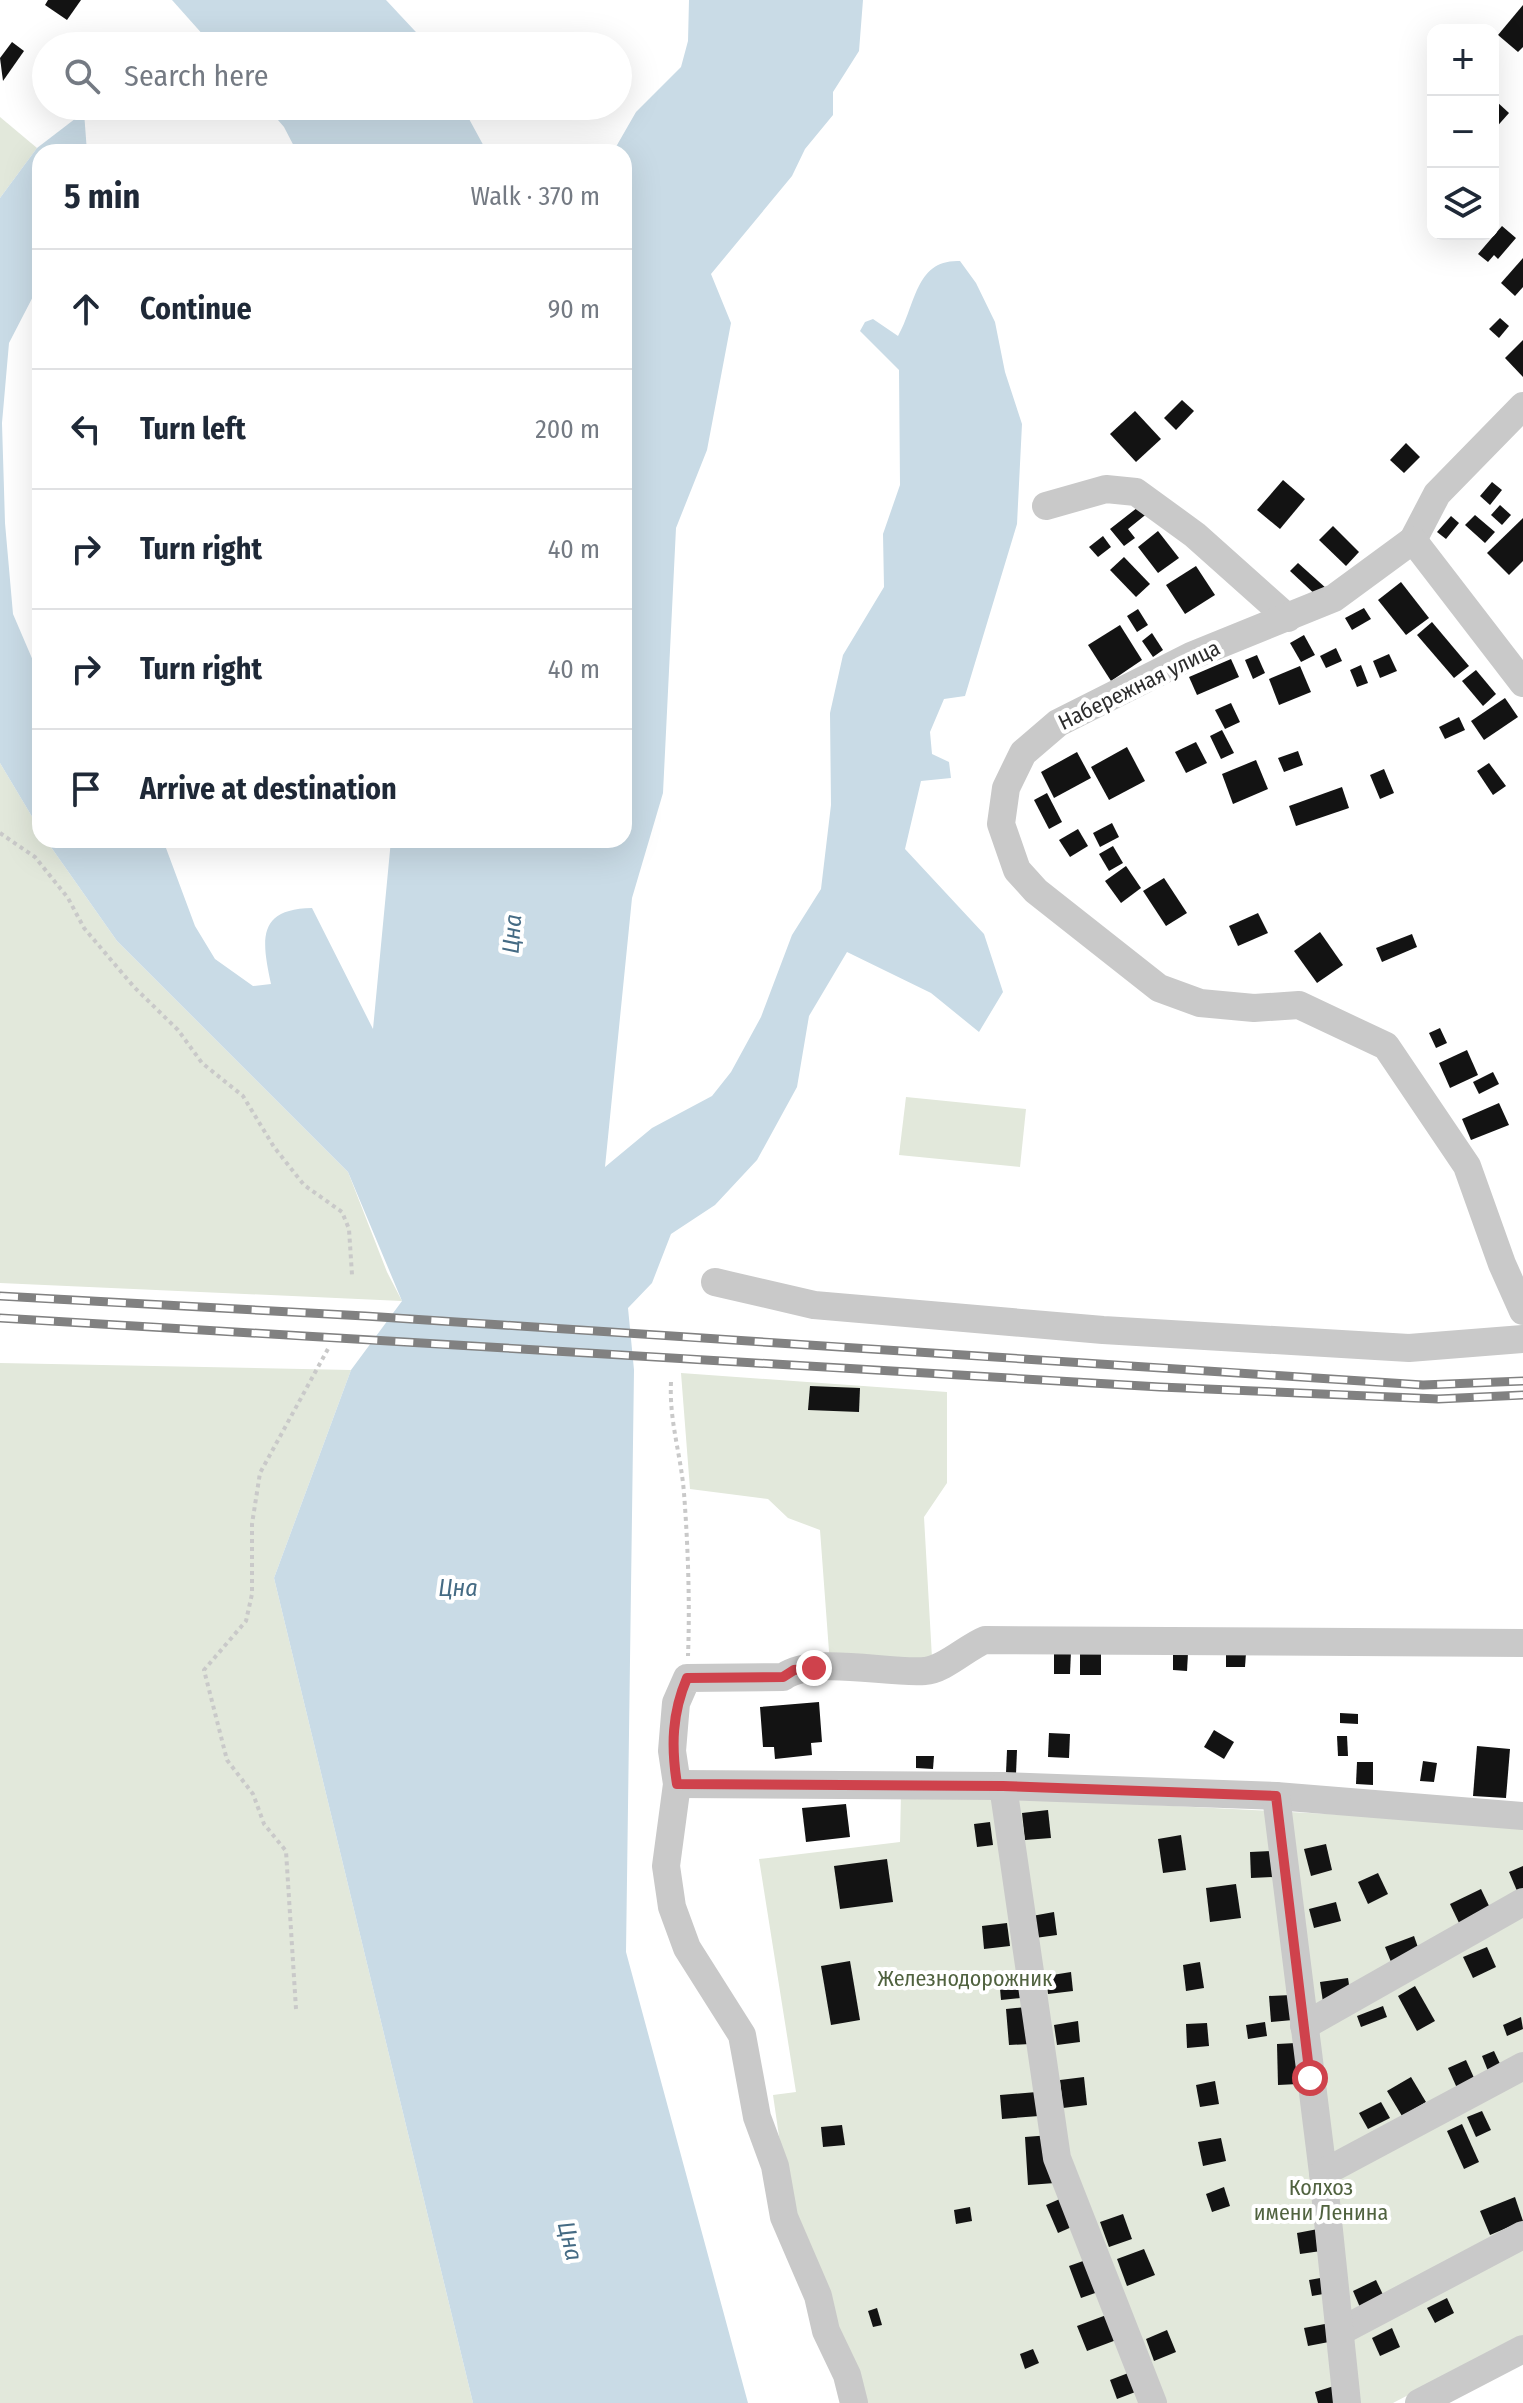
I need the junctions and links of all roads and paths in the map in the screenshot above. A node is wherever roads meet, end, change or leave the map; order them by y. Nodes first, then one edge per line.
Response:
1 (1523, 406) edge
2 (1046, 506) dead end
3 (1413, 540) junction
4 (1288, 618) junction
5 (1523, 683) edge
6 (0, 833) edge
7 (352, 1275) dead end
8 (715, 1282) dead end
9 (1523, 1311) edge
10 (1523, 1339) edge
11 (329, 1347) dead end
12 (671, 1382) dead end
13 (1523, 1643) edge
14 (687, 1678) junction
15 (677, 1784) junction
16 (1003, 1786) junction
17 (1276, 1796) junction
18 (1523, 1816) edge
19 (1523, 1902) edge
20 (296, 2009) dead end
21 (1304, 2026) junction
22 (1523, 2066) edge
23 (1323, 2173) junction
24 (1523, 2235) edge
25 (1341, 2331) junction
26 (1523, 2349) edge
27 (854, 2403) edge
28 (1153, 2403) edge
29 (1347, 2403) edge
30 (1419, 2403) edge

1 - 3 street
2 - 4 street
3 - 4 street, Набережная улица
3 - 5 street
4 - 9 street, Набережная улица
6 - 7 path
8 - 10 street
11 - 20 path
12 - 14 path
13 - 14 street
14 - 15 street
15 - 16 street
15 - 27 street
16 - 17 street
16 - 28 street
17 - 18 street
17 - 21 street
19 - 21 street
21 - 23 street
22 - 23 street
23 - 25 street
24 - 25 street
25 - 29 street
26 - 30 street

